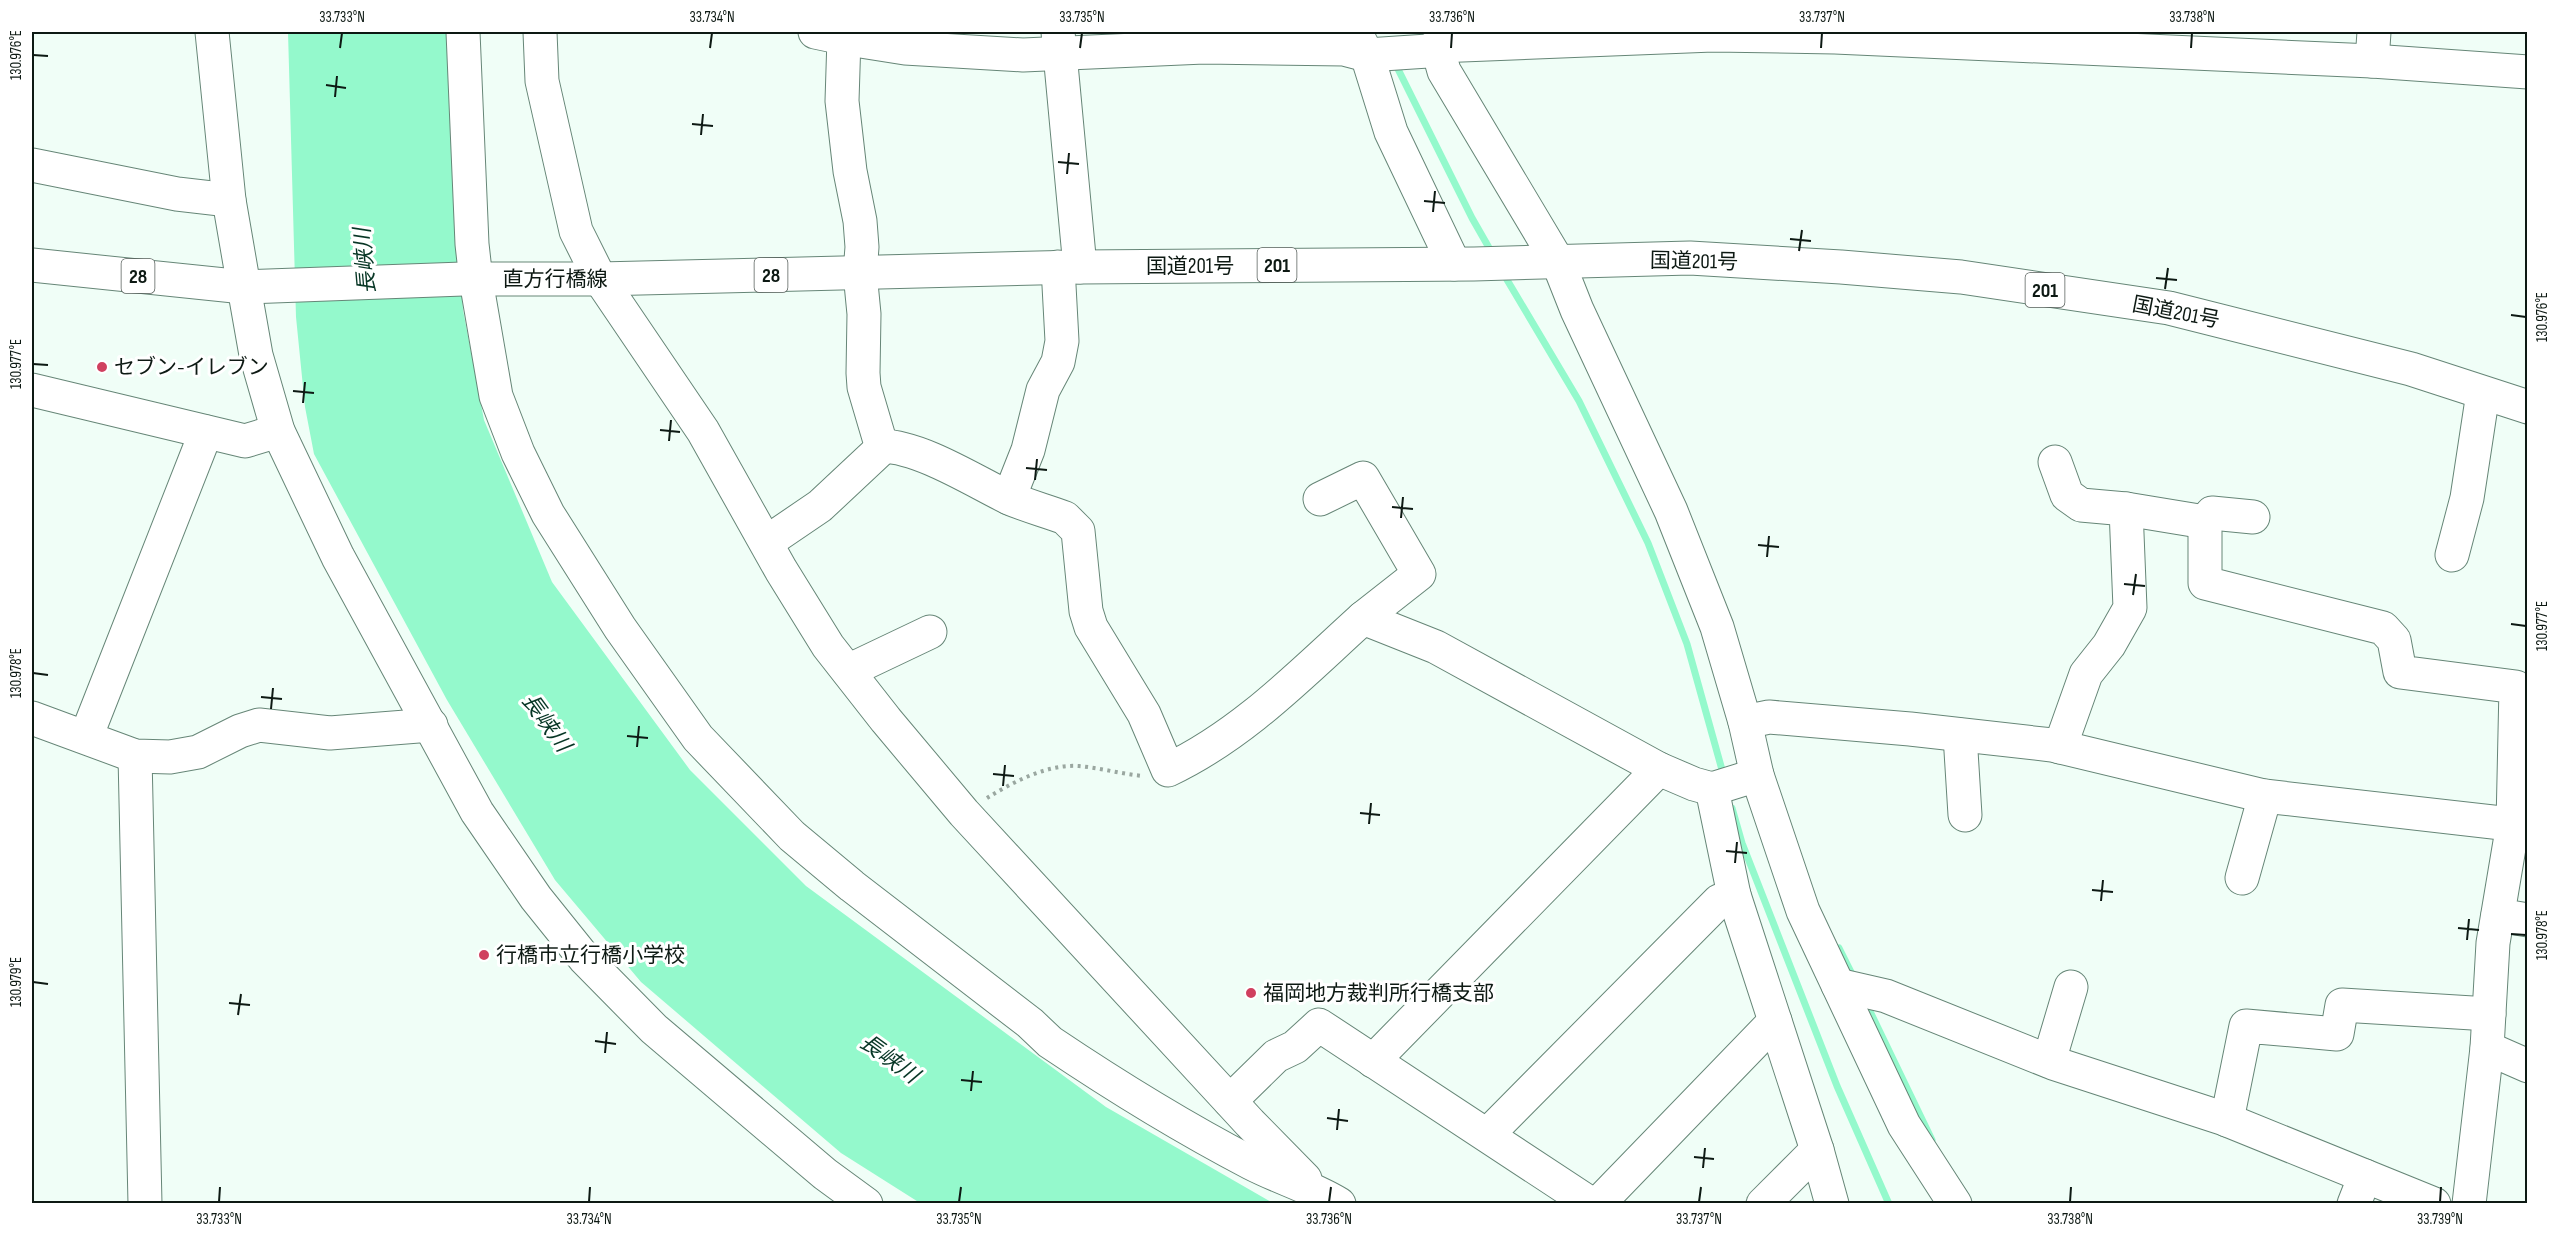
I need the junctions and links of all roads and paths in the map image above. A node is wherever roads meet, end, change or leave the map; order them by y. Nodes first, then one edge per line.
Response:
1 (212, 32) edge
2 (463, 32) edge
3 (540, 32) edge
4 (1713, 33) edge
5 (1835, 34) edge
6 (829, 35) edge
7 (1059, 42) edge
8 (2249, 43) edge
9 (2373, 46) edge
10 (1367, 47) edge
11 (1432, 49) junction
12 (2528, 72) edge
13 (32, 165) edge
14 (229, 200) junction
15 (1553, 262) junction
16 (1464, 264) junction
17 (32, 265) edge
18 (1069, 267) junction
19 (860, 273) junction
20 (600, 279) junction
21 (469, 280) junction
22 (257, 286) junction
23 (32, 390) edge
24 (2483, 393) junction
25 (2528, 407) edge
26 (278, 431) junction
27 (206, 432) junction
28 (882, 446) junction
29 (2055, 462) dead end
30 (1009, 498) junction
31 (1320, 500) dead end
32 (2126, 509) junction
33 (2253, 518) dead end
34 (2205, 522) junction
35 (767, 542) junction
36 (2452, 555) dead end
37 (1363, 618) junction
38 (930, 632) dead end
39 (848, 671) junction
40 (32, 718) edge
41 (1745, 722) junction
42 (431, 725) junction
43 (1960, 735) junction
44 (86, 737) junction
45 (2060, 747) junction
46 (135, 756) junction
47 (1659, 769) junction
48 (1168, 770) junction
49 (1751, 776) junction
50 (1712, 789) junction
51 (2265, 796) junction
52 (964, 813) junction
53 (1965, 815) dead end
54 (2520, 825) edge
55 (2242, 878) dead end
56 (1734, 896) junction
57 (2513, 918) edge
58 (1838, 985) junction
59 (2071, 987) dead end
60 (2489, 1014) junction
61 (1775, 1021) junction
62 (2487, 1048) junction
63 (1373, 1061) junction
64 (2049, 1061) junction
65 (2528, 1066) edge
66 (1240, 1112) junction
67 (2227, 1120) junction
68 (1488, 1134) junction
69 (1217, 1145) junction
70 (1817, 1150) junction
71 (2360, 1190) edge
72 (1327, 1196) edge
73 (145, 1203) edge
74 (866, 1203) edge
75 (1591, 1203) edge
76 (1598, 1203) edge
77 (1763, 1203) edge
78 (1832, 1203) edge
79 (1955, 1203) edge
80 (2434, 1203) edge
81 (2469, 1203) edge

1 - 14 main road
2 - 21 main road
3 - 20 main road
4 - 5 main road
4 - 11 main road
5 - 8 main road
6 - 7 main road
6 - 19 main road
7 - 10 main road
7 - 18 main road
8 - 9 main road
9 - 12 main road
10 - 11 main road
10 - 16 main road
11 - 15 main road
13 - 14 main road
14 - 22 main road
15 - 16 main road, 国道201号 / 201
15 - 24 main road, 国道201号 / 201
15 - 41 main road
16 - 18 main road, 国道201号 / 201
17 - 22 main road, 直方行橋線 / 28
18 - 19 main road, 直方行橋線 / 28
18 - 30 main road
19 - 20 main road, 直方行橋線 / 28
19 - 28 main road
20 - 21 main road, 直方行橋線 / 28
20 - 35 main road
21 - 22 main road, 直方行橋線 / 28
21 - 69 main road
22 - 26 main road
23 - 27 main road
24 - 25 main road, 国道201号 / 201
24 - 36 main road
26 - 27 main road
26 - 42 main road
27 - 44 main road
28 - 30 main road
28 - 35 main road
29 - 32 main road
30 - 48 main road
31 - 37 main road
32 - 34 main road
32 - 45 main road
33 - 34 main road
34 - 54 main road
35 - 39 main road
37 - 47 main road
37 - 48 main road
38 - 39 main road
39 - 52 main road
40 - 44 main road
41 - 43 main road
41 - 49 main road
42 - 46 main road
42 - 74 main road
43 - 45 main road
43 - 53 main road
44 - 46 main road
45 - 51 main road
46 - 73 main road
47 - 50 main road
47 - 63 main road
48 - 52 path
49 - 50 main road
49 - 58 main road
50 - 56 main road
51 - 54 main road
51 - 55 main road
52 - 66 main road
54 - 57 main road
56 - 61 main road
56 - 68 main road
57 - 60 main road
58 - 64 main road
58 - 79 main road
59 - 64 main road
60 - 62 main road
60 - 67 main road
61 - 70 main road
61 - 76 main road
62 - 65 main road
62 - 81 main road
63 - 66 main road
63 - 68 main road
64 - 67 main road
66 - 69 main road
66 - 72 main road
67 - 71 main road
68 - 75 main road
69 - 72 main road
70 - 77 main road
70 - 78 main road
71 - 80 main road

